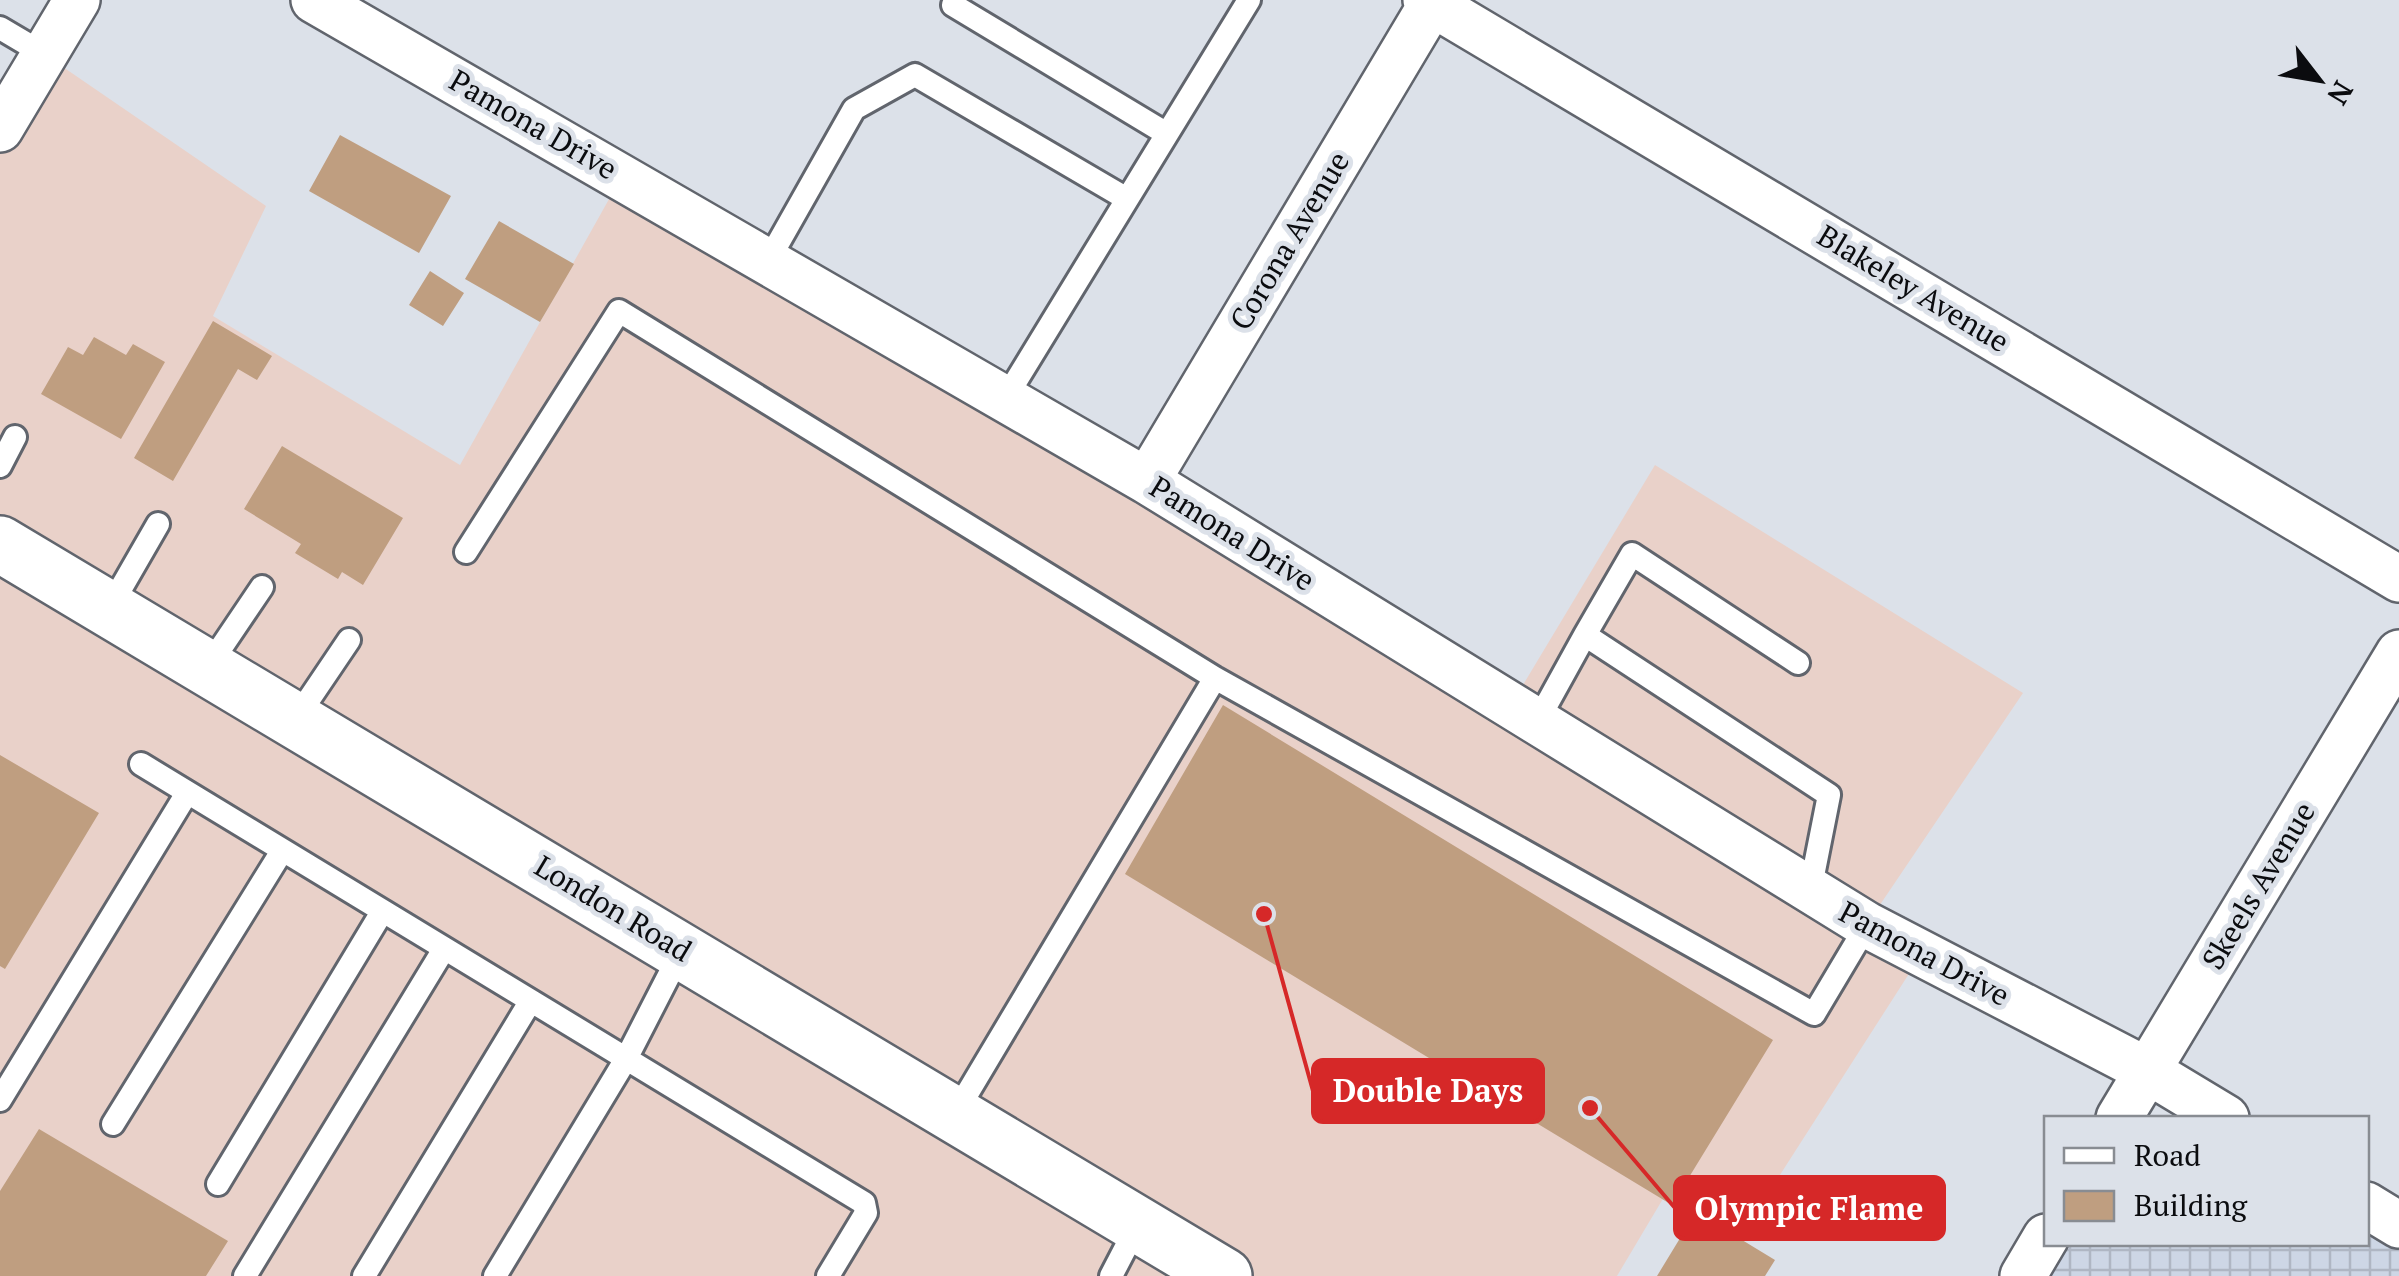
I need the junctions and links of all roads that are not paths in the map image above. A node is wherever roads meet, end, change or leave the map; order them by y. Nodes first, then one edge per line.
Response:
1 (76, 0) edge
2 (314, 0) edge
3 (1249, 0) edge
4 (1430, 1) edge
5 (954, 5) dead end
6 (0, 28) edge
7 (44, 54) junction
8 (0, 129) edge
9 (1167, 134) junction
10 (1127, 199) junction
11 (768, 260) junction
12 (1005, 399) junction
13 (16, 438) dead end
14 (0, 466) edge
15 (1147, 481) junction
16 (158, 524) dead end
17 (0, 544) edge
18 (466, 552) dead end
19 (2399, 579) edge
20 (262, 587) dead end
21 (110, 609) junction
22 (1585, 635) junction
23 (349, 640) dead end
24 (2399, 652) edge
25 (1798, 663) dead end
26 (208, 668) junction
27 (1215, 678) junction
28 (296, 720) junction
29 (1537, 722) junction
30 (141, 764) dead end
31 (187, 793) junction
32 (282, 850) junction
33 (1810, 891) junction
34 (382, 912) junction
35 (1866, 925) junction
36 (444, 949) junction
37 (682, 950) junction
38 (530, 1002) junction
39 (626, 1060) junction
40 (2148, 1071) junction
41 (0, 1100) edge
42 (955, 1114) junction
43 (2120, 1116) edge
44 (2223, 1116) edge
45 (113, 1124) dead end
46 (218, 1184) dead end
47 (2369, 1207) edge
48 (1138, 1224) junction
49 (2399, 1225) edge
50 (2044, 1240) edge
51 (246, 1276) edge
52 (364, 1276) edge
53 (494, 1276) edge
54 (828, 1276) edge
55 (1111, 1276) edge
56 (1224, 1276) edge
57 (2023, 1276) edge

1 - 7 street
2 - 11 street, Pamona Drive
3 - 9 lane
4 - 15 street, Corona Avenue
4 - 19 street, Blakeley Avenue
5 - 9 lane
6 - 7 lane
7 - 8 street
9 - 10 lane
10 - 11 lane
10 - 12 lane
11 - 12 street, Pamona Drive
12 - 15 street, Pamona Drive
13 - 14 lane
15 - 29 street, Pamona Drive
16 - 21 lane
17 - 21 street, London Road
18 - 27 lane
20 - 26 lane
21 - 26 street, London Road
22 - 25 lane
22 - 29 lane
22 - 33 lane
23 - 28 lane
24 - 40 street, Skeels Avenue
26 - 28 street, London Road
27 - 35 lane
27 - 42 lane
28 - 37 street, London Road
29 - 33 street, Pamona Drive
30 - 31 lane
31 - 32 lane
31 - 41 lane
32 - 34 lane
32 - 45 lane
33 - 35 street, Pamona Drive
34 - 36 lane
34 - 46 lane
35 - 40 street, Pamona Drive
36 - 38 lane
36 - 51 lane
37 - 39 lane
37 - 42 street, London Road
38 - 39 lane
38 - 52 lane
39 - 53 lane
39 - 54 lane
40 - 43 street, Skeels Avenue
40 - 44 street, Pamona Drive
42 - 48 street, London Road
47 - 49 street
48 - 55 lane
48 - 56 street, London Road
50 - 57 street

